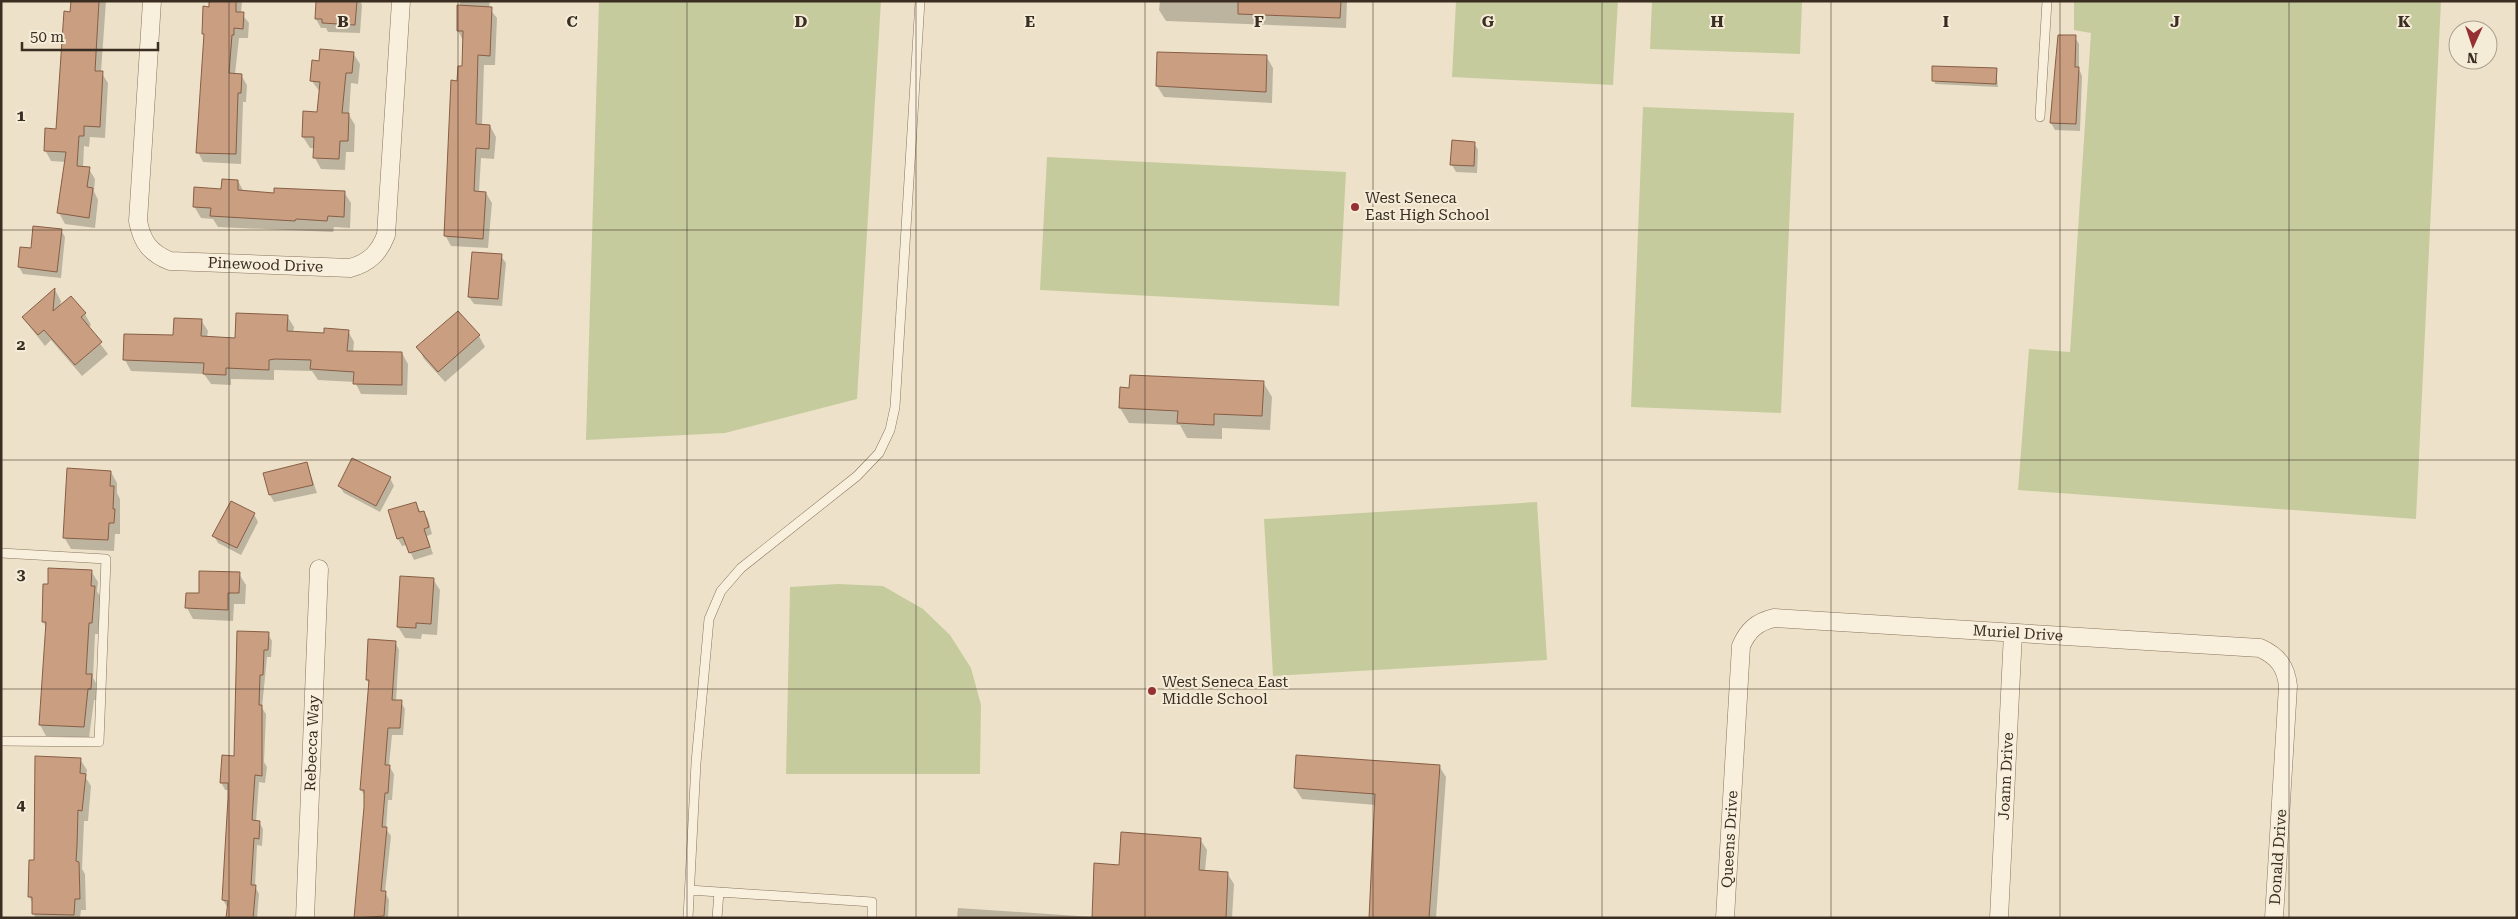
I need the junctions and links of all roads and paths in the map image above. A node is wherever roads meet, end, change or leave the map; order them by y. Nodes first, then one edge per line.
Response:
1 (152, 1) edge
2 (401, 1) edge
3 (920, 1) edge
4 (2047, 1) edge
5 (2040, 117) dead end
6 (1, 553) edge
7 (319, 569) dead end
8 (2013, 633) junction
9 (1, 741) edge
10 (1734, 761) joint
11 (2281, 797) joint
12 (689, 890) junction
13 (719, 892) junction
14 (305, 918) edge
15 (688, 918) edge
16 (717, 918) edge
17 (872, 918) edge
18 (1725, 918) edge
19 (1999, 918) edge
20 (2274, 918) edge

1 - 2 street, Pinewood Drive
3 - 12 lane
4 - 5 lane
6 - 9 lane
7 - 14 street, Rebecca Way
8 - 10 street, Muriel Drive
8 - 11 street, Muriel Drive
8 - 19 street, Joann Drive
10 - 18 street, Queens Drive
11 - 20 street, Donald Drive
12 - 13 lane
12 - 15 lane
13 - 16 lane
13 - 17 lane

